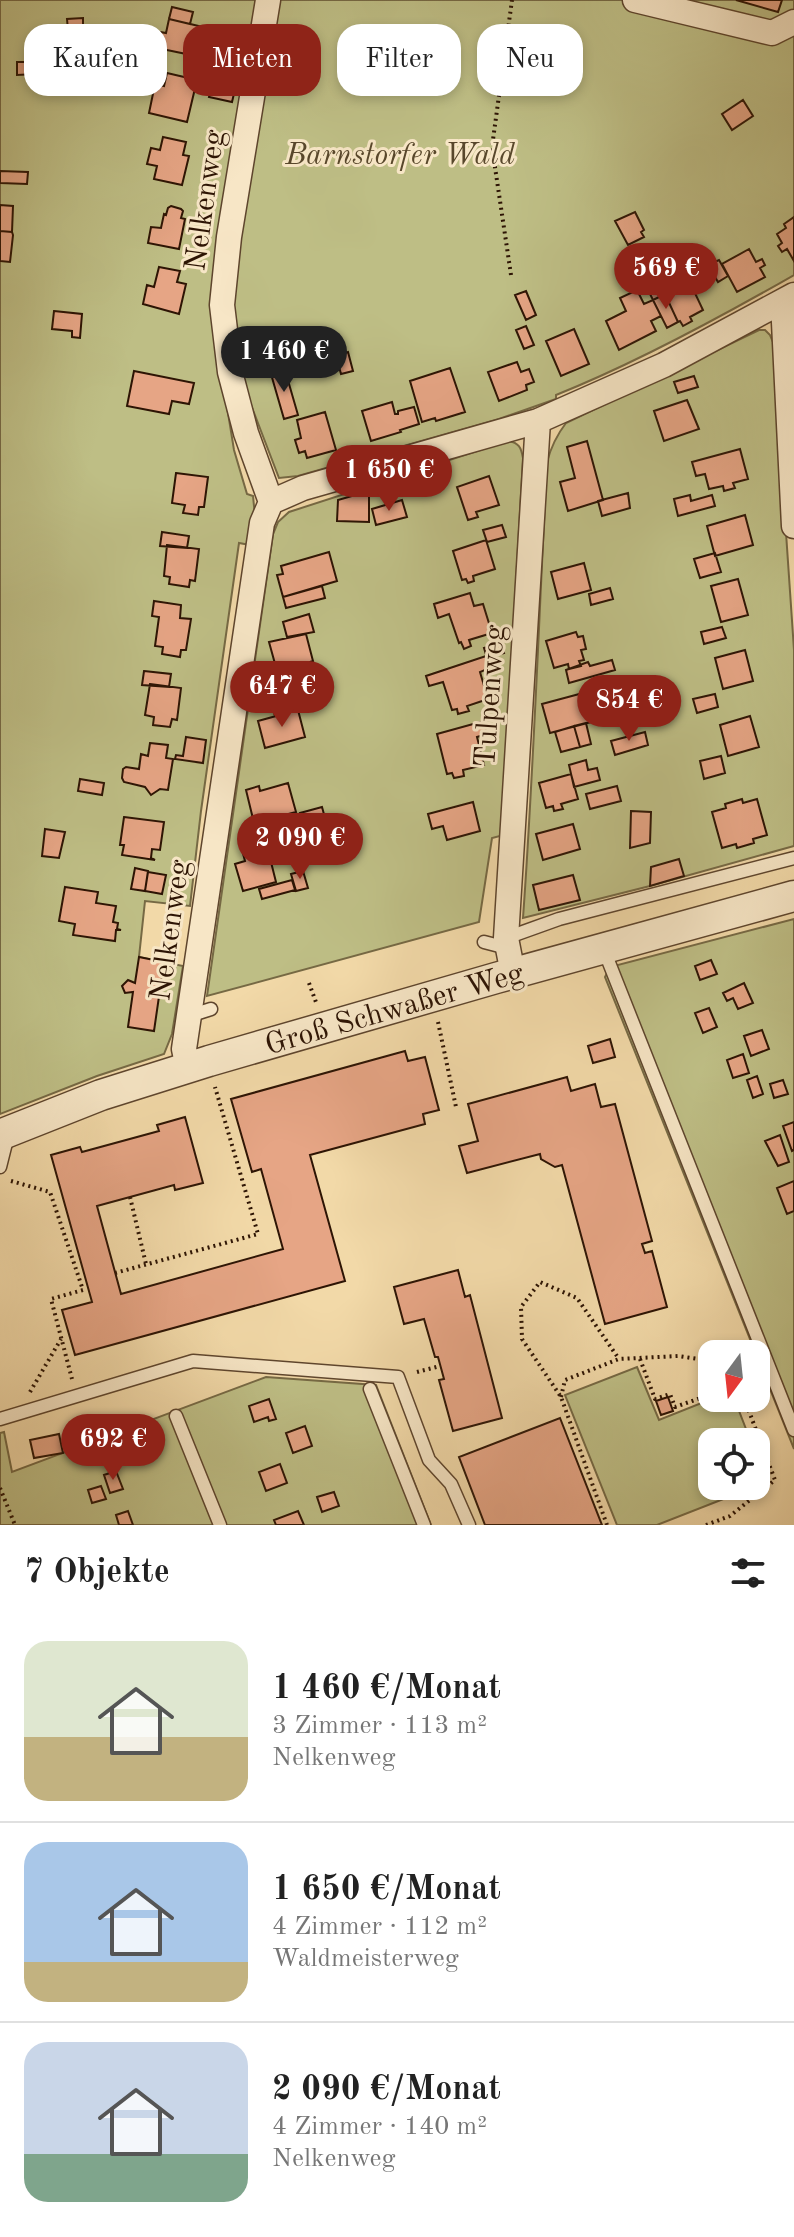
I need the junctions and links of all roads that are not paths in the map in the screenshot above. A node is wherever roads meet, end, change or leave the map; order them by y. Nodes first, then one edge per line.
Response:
1 (268, 0) edge
2 (635, 0) edge
3 (794, 22) edge
4 (789, 299) edge
5 (538, 421) junction
6 (271, 502) junction
7 (794, 526) edge
8 (794, 858) edge
9 (791, 902) edge
10 (603, 948) junction
11 (503, 950) junction
12 (188, 1068) junction
13 (4, 1133) edge
14 (0, 1167) edge
15 (370, 1389) dead end
16 (176, 1416) dead end
17 (0, 1419) edge
18 (794, 1430) edge
19 (220, 1525) edge
20 (424, 1525) edge
21 (469, 1525) edge

1 - 6 street, Nelkenweg
2 - 3 street
4 - 5 street
4 - 7 street
5 - 6 street
5 - 11 street, Tulpenweg
6 - 12 street, Nelkenweg
8 - 11 lane
9 - 10 street, Groß Schwaßer Weg
10 - 11 street, Groß Schwaßer Weg
10 - 18 lane
11 - 12 street, Groß Schwaßer Weg
12 - 13 street, Groß Schwaßer Weg
13 - 14 lane
15 - 20 lane
16 - 19 lane
17 - 21 lane

